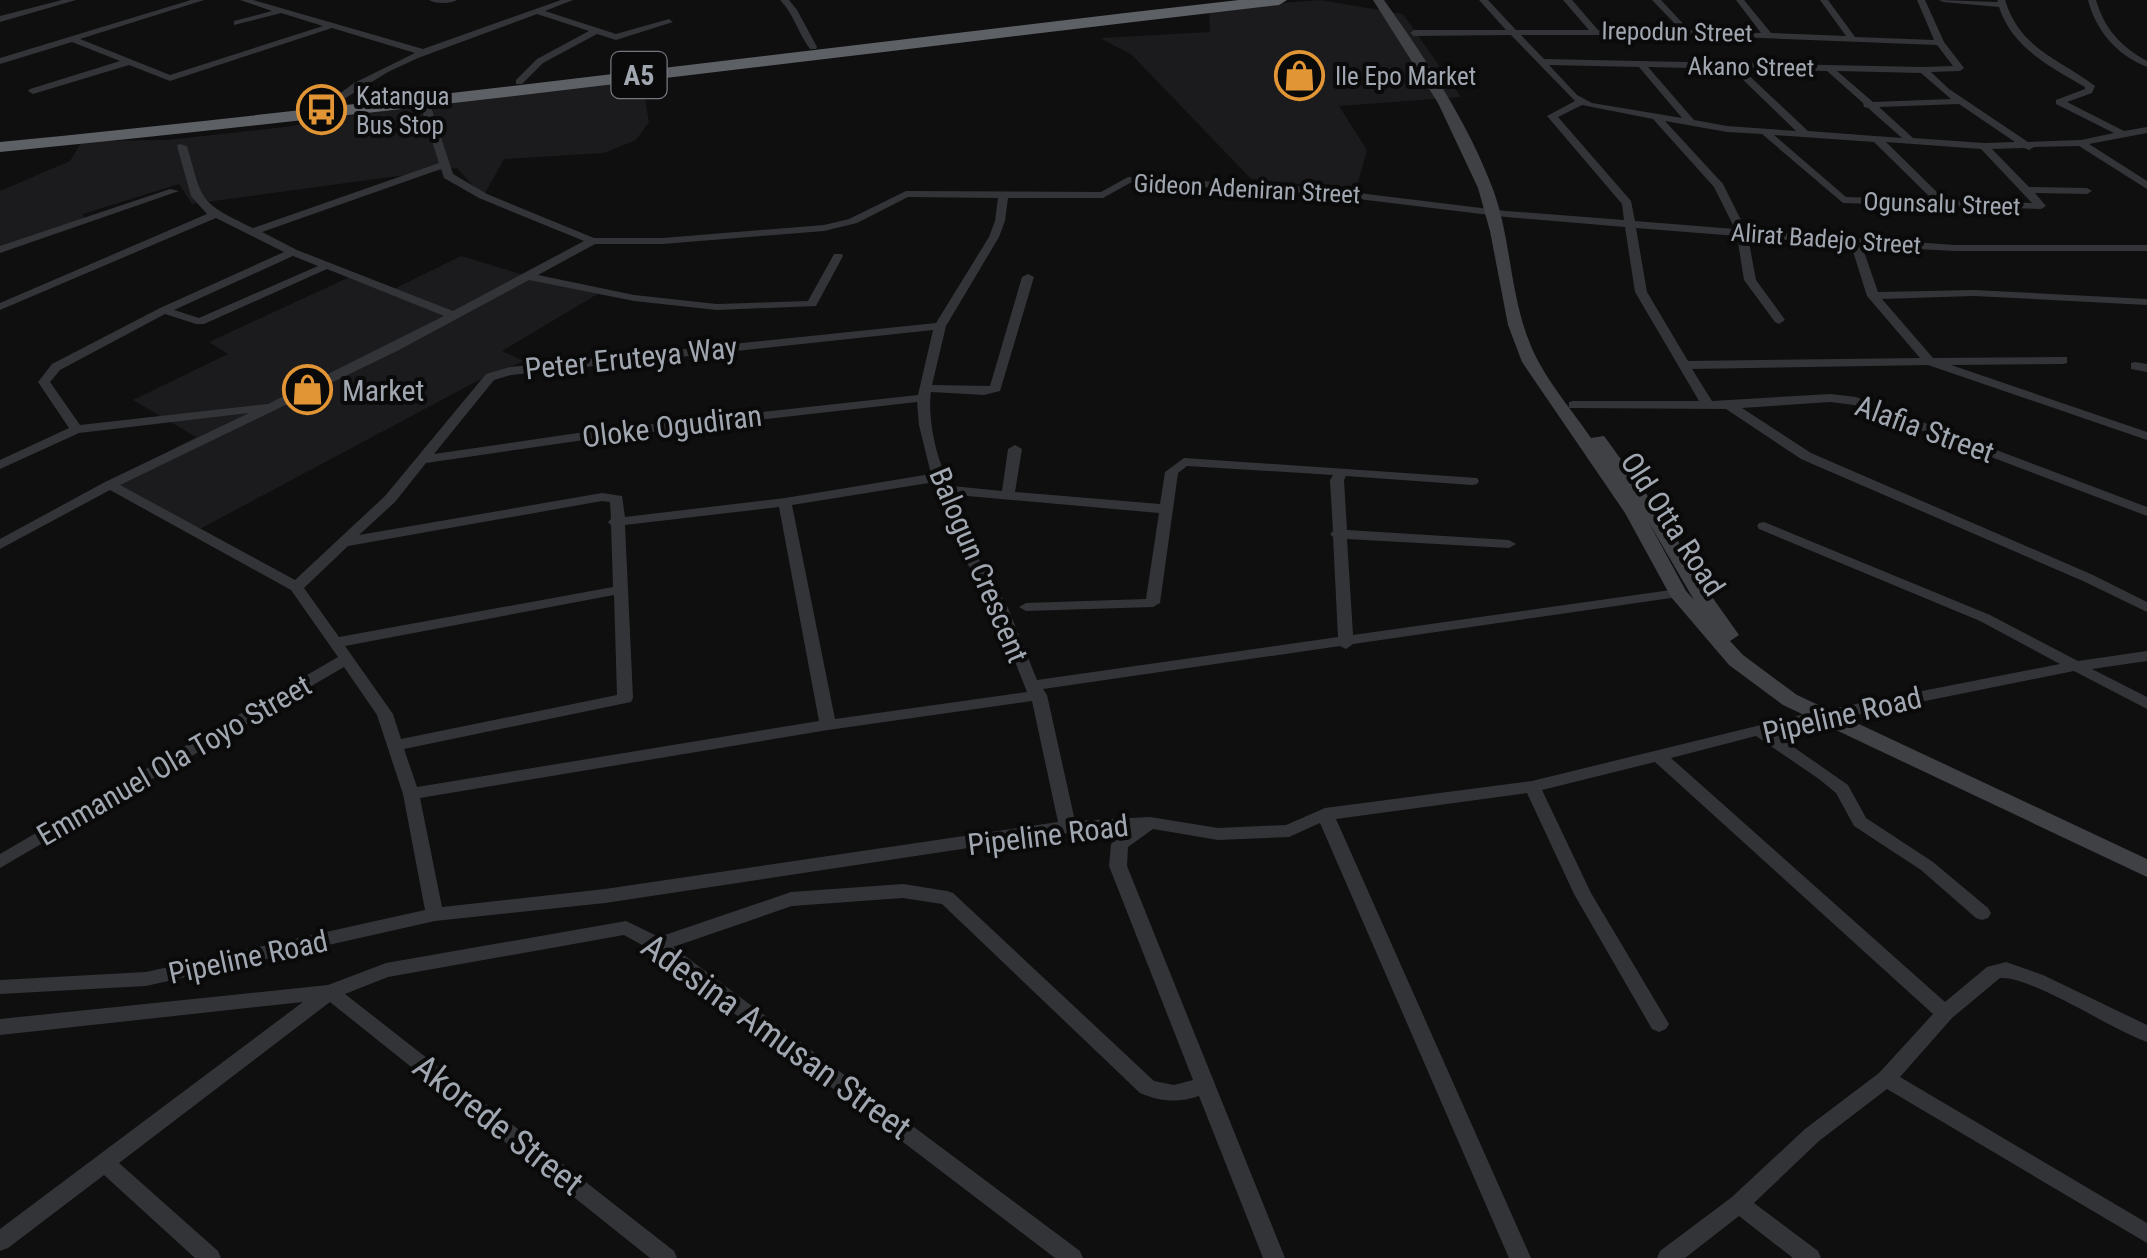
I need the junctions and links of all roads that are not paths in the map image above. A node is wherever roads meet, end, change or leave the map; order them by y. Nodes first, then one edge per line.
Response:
1 (72, 0) edge
2 (200, 0) edge
3 (244, 0) edge
4 (434, 0) edge
5 (569, 0) edge
6 (784, 0) edge
7 (1220, 0) edge
8 (1279, 0) edge
9 (1378, 0) edge
10 (1390, 0) edge
11 (1483, 0) edge
12 (1566, 0) edge
13 (1656, 0) edge
14 (1740, 0) edge
15 (1824, 0) edge
16 (1922, 0) edge
17 (1942, 0) edge
18 (2092, 0) edge
19 (450, 1) edge
20 (2002, 2) edge
21 (280, 11) junction
22 (538, 12) junction
23 (0, 19) edge
24 (670, 22) dead end
25 (236, 24) dead end
26 (334, 25) junction
27 (596, 31) junction
28 (1512, 31) junction
29 (1595, 31) junction
30 (1687, 32) junction
31 (1414, 33) junction
32 (1767, 34) junction
33 (1851, 36) junction
34 (72, 39) junction
35 (1940, 43) junction
36 (813, 47) junction
37 (426, 53) junction
38 (0, 61) edge
39 (128, 62) junction
40 (1542, 62) junction
41 (2147, 64) edge
42 (1642, 65) junction
43 (1733, 65) junction
44 (1830, 68) junction
45 (1923, 70) junction
46 (518, 82) junction
47 (33, 92) dead end
48 (424, 101) junction
49 (1960, 101) junction
50 (334, 102) junction
51 (1581, 102) junction
52 (1867, 104) junction
53 (1657, 118) junction
54 (1692, 124) junction
55 (2147, 130) edge
56 (1766, 132) junction
57 (2123, 134) junction
58 (1806, 135) junction
59 (1876, 138) junction
60 (1909, 140) junction
61 (2082, 143) junction
62 (182, 146) dead end
63 (1984, 146) junction
64 (2030, 147) junction
65 (2, 148) edge
66 (444, 164) junction
67 (2147, 186) edge
68 (2028, 190) junction
69 (174, 191) dead end
70 (2087, 191) dead end
71 (1002, 196) junction
72 (1942, 203) junction
73 (1499, 212) junction
74 (216, 214) junction
75 (1631, 223) junction
76 (252, 232) junction
77 (1742, 234) junction
78 (592, 241) junction
79 (1855, 242) junction
80 (2147, 248) edge
81 (0, 250) edge
82 (293, 252) junction
83 (838, 256) dead end
84 (326, 266) junction
85 (527, 276) junction
86 (1028, 276) dead end
87 (1873, 296) junction
88 (2147, 302) edge
89 (0, 307) edge
90 (164, 310) junction
91 (455, 316) junction
92 (1779, 320) dead end
93 (940, 326) junction
94 (2064, 360) dead end
95 (1930, 362) junction
96 (1684, 365) junction
97 (924, 393) junction
98 (1707, 404) junction
99 (1729, 405) junction
100 (276, 406) junction
101 (1573, 406) junction
102 (76, 429) junction
103 (2147, 436) edge
104 (1015, 449) dead end
105 (422, 460) junction
106 (0, 465) edge
107 (1341, 472) junction
108 (938, 477) junction
109 (1472, 481) dead end
110 (110, 484) junction
111 (948, 490) junction
112 (1008, 494) junction
113 (785, 502) junction
114 (1165, 509) junction
115 (2147, 512) edge
116 (616, 522) junction
117 (1764, 526) dead end
118 (1338, 534) junction
119 (346, 542) junction
120 (1509, 544) dead end
121 (0, 546) edge
122 (296, 588) junction
123 (618, 590) junction
124 (1678, 594) junction
125 (1026, 607) dead end
126 (2147, 608) edge
127 (334, 643) junction
128 (1346, 644) junction
129 (2147, 656) edge
130 (348, 658) junction
131 (2076, 666) junction
132 (1035, 691) junction
133 (2147, 704) edge
134 (1833, 715) junction
135 (828, 725) junction
136 (1762, 733) junction
137 (397, 745) junction
138 (1660, 758) junction
139 (1532, 787) junction
140 (411, 794) junction
141 (1326, 814) junction
142 (1150, 822) junction
143 (1068, 827) junction
144 (2147, 858) edge
145 (0, 862) edge
146 (2147, 869) edge
147 (1982, 913) dead end
148 (435, 914) junction
149 (658, 945) junction
150 (0, 987) edge
151 (330, 992) junction
152 (1945, 1013) junction
153 (1659, 1024) dead end
154 (0, 1027) edge
155 (2147, 1034) edge
156 (1204, 1079) junction
157 (1886, 1079) junction
158 (104, 1162) junction
159 (1739, 1204) junction
160 (2147, 1234) edge
161 (0, 1241) edge
162 (210, 1258) edge
163 (666, 1258) edge
164 (1072, 1258) edge
165 (1274, 1258) edge
166 (1520, 1258) edge
167 (1668, 1258) edge
168 (1810, 1258) edge

1 - 23 street
2 - 34 street
3 - 21 street
4 - 19 street
5 - 22 street
6 - 36 street
7 - 36 highway, A5
8 - 48 highway, A5
9 - 73 main road, Old Otta Road
10 - 31 main road
11 - 28 street
12 - 29 street
13 - 30 street
14 - 32 street
15 - 33 street
16 - 35 street
17 - 20 street
18 - 41 street
20 - 57 street
21 - 25 street
21 - 26 street
22 - 27 street
22 - 37 street
24 - 27 street
26 - 37 street
26 - 39 street
27 - 46 street
28 - 29 street, Irepodun Street
28 - 31 street, Irepodun Street
28 - 40 street
29 - 30 street, Irepodun Street
30 - 32 street, Irepodun Street
31 - 73 main road
32 - 33 street, Irepodun Street
33 - 35 street, Irepodun Street
34 - 38 street
34 - 39 street
35 - 45 street, Akano Street
36 - 46 highway, A5
37 - 50 street
39 - 47 street
40 - 42 street, Akano Street
40 - 51 street
42 - 43 street, Akano Street
42 - 54 street
43 - 44 street, Akano Street
43 - 58 street
44 - 45 street, Akano Street
44 - 52 street
45 - 49 street
46 - 50 highway, A5
48 - 65 highway, A5
48 - 66 street
49 - 52 street
49 - 64 street
50 - 65 highway, A5
51 - 53 street
51 - 75 street
52 - 60 street
53 - 54 street
53 - 77 street
54 - 56 street
55 - 57 street
56 - 58 street
56 - 72 street, Ogunsalu Street
57 - 61 street
58 - 59 street
59 - 60 street
59 - 72 street
60 - 63 street
61 - 64 street
61 - 67 street
62 - 74 street
63 - 64 street
63 - 68 street
66 - 76 street
66 - 78 street
68 - 70 street
68 - 72 street, Ogunsalu Street
69 - 81 street
71 - 73 street, Gideon Adeniran Street
71 - 78 street, Gideon Adeniran Street
71 - 93 street, Balogun Crescent
73 - 75 street, Alirat Badejo Street
73 - 101 main road, Old Otta Road
73 - 124 main road, Old Otta Road
74 - 76 street
74 - 89 street
75 - 77 street, Alirat Badejo Street
75 - 96 street
76 - 82 street
77 - 79 street, Alirat Badejo Street
77 - 92 street
78 - 85 street
79 - 80 street, Alirat Badejo Street
79 - 87 street
82 - 84 street
82 - 90 street
83 - 85 street
84 - 90 street
84 - 91 street
85 - 91 street
86 - 97 street, Oloke Ogudiran
87 - 88 street
87 - 95 street
90 - 102 street
91 - 100 street
93 - 97 street, Balogun Crescent
93 - 105 street, Peter Eruteya Way
94 - 95 street
95 - 96 street
95 - 103 street
96 - 98 street
97 - 105 street, Oloke Ogudiran
97 - 108 street, Balogun Crescent
98 - 99 street, Alafia Street
98 - 101 street, Alafia Street
99 - 115 street, Alafia Street
99 - 126 street
100 - 102 street
100 - 110 street
101 - 134 main road, Old Otta Road
102 - 106 street
104 - 112 street
105 - 119 street, Peter Eruteya Way
107 - 109 street
107 - 114 street
107 - 118 street
108 - 111 street, Balogun Crescent
108 - 113 street
110 - 121 street
110 - 122 street
111 - 112 street
111 - 132 street, Balogun Crescent
112 - 114 street
113 - 116 street
113 - 135 street
114 - 125 street
116 - 119 street
116 - 123 street
117 - 131 street
118 - 120 street
118 - 128 street
119 - 122 street, Peter Eruteya Way
122 - 127 street
123 - 127 street
123 - 137 street
124 - 128 street
124 - 134 main road, Old Otta Road
127 - 130 street
128 - 132 street
129 - 131 street, Pipeline Road
130 - 137 street
130 - 145 street, Emmanuel Ola Toyo Street
131 - 133 street
131 - 134 street, Pipeline Road
132 - 135 street
132 - 143 street, Balogun Crescent
134 - 136 street, Pipeline Road
134 - 144 main road, Old Otta Road
134 - 146 main road, Old Otta Road
135 - 140 street
136 - 138 street, Pipeline Road
136 - 147 street
137 - 140 street
138 - 139 street, Pipeline Road
138 - 152 street
139 - 141 street, Pipeline Road
139 - 153 street
140 - 148 street
141 - 142 street, Pipeline Road
141 - 166 street
142 - 143 street, Pipeline Road
142 - 156 street
143 - 148 street, Pipeline Road
148 - 150 street, Pipeline Road
149 - 151 street, Adesina Amusan Street
149 - 156 street
149 - 164 street, Adesina Amusan Street
151 - 154 street
151 - 158 street
151 - 163 street, Akorede Street
152 - 155 street
152 - 157 street
156 - 165 street
157 - 159 street
157 - 160 street
158 - 161 street
158 - 162 street
159 - 167 street
159 - 168 street

